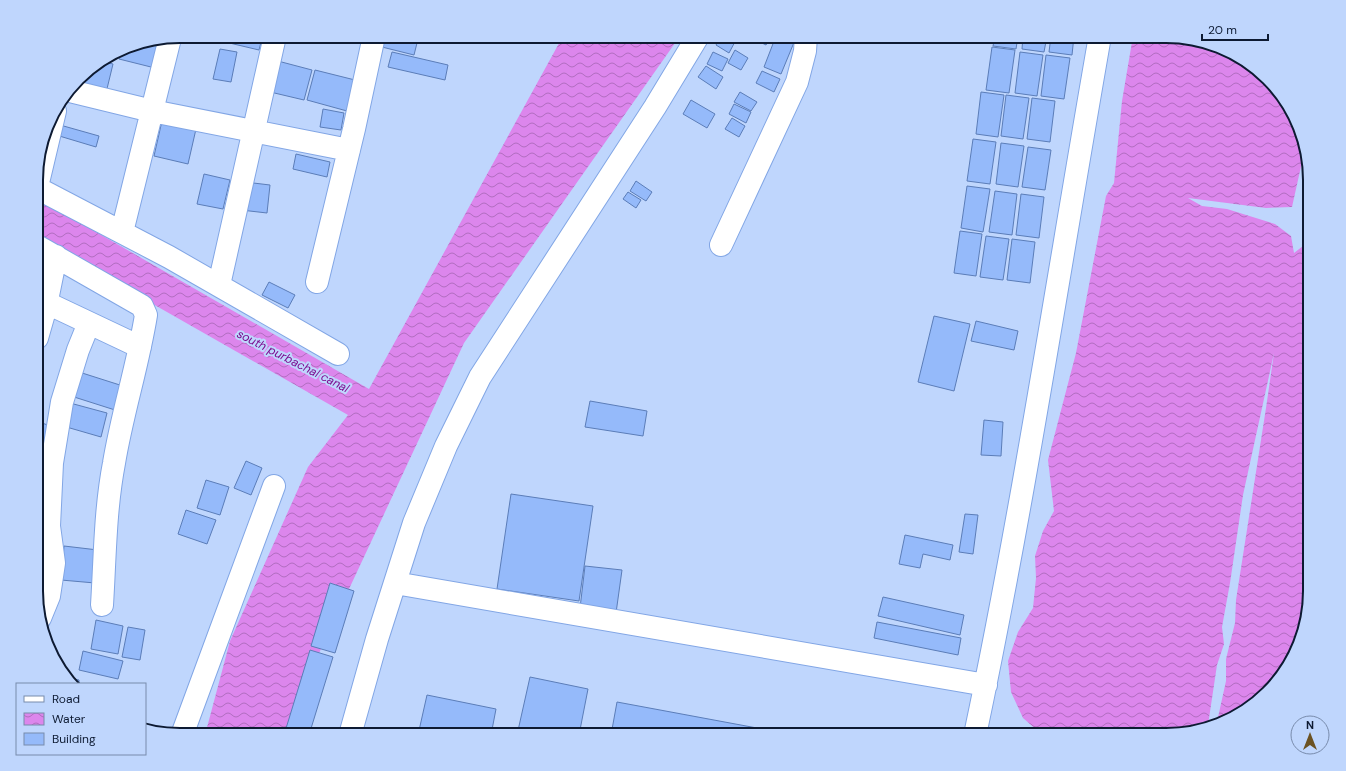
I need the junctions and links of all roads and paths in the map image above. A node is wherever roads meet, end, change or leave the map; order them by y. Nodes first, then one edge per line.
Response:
1 (272, 43) edge
2 (372, 43) edge
3 (694, 43) edge
4 (806, 43) edge
5 (1099, 43) edge
6 (169, 44) edge
7 (75, 92) edge
8 (152, 111) junction
9 (253, 130) junction
10 (349, 150) junction
11 (43, 191) edge
12 (122, 232) junction
13 (721, 245) dead end
14 (43, 249) edge
15 (56, 256) junction
16 (317, 282) dead end
17 (219, 285) junction
18 (47, 303) junction
19 (43, 317) edge
20 (90, 323) junction
21 (140, 347) junction
22 (338, 354) dead end
23 (274, 486) dead end
24 (44, 495) edge
25 (395, 583) junction
26 (102, 606) dead end
27 (44, 608) edge
28 (986, 685) junction
29 (185, 728) edge
30 (352, 728) edge
31 (977, 728) edge

1 - 9 street
2 - 10 street
3 - 25 street
4 - 13 street
5 - 28 street
6 - 8 street
7 - 8 street
8 - 9 street
8 - 12 street
9 - 10 street
9 - 17 street
10 - 16 street
11 - 12 street
12 - 17 street
14 - 15 street
15 - 18 street
15 - 21 street
17 - 22 street
18 - 19 street
18 - 20 street
20 - 21 street
20 - 24 street
21 - 26 street
23 - 29 street
24 - 27 street
25 - 28 street
25 - 30 street
28 - 31 street

